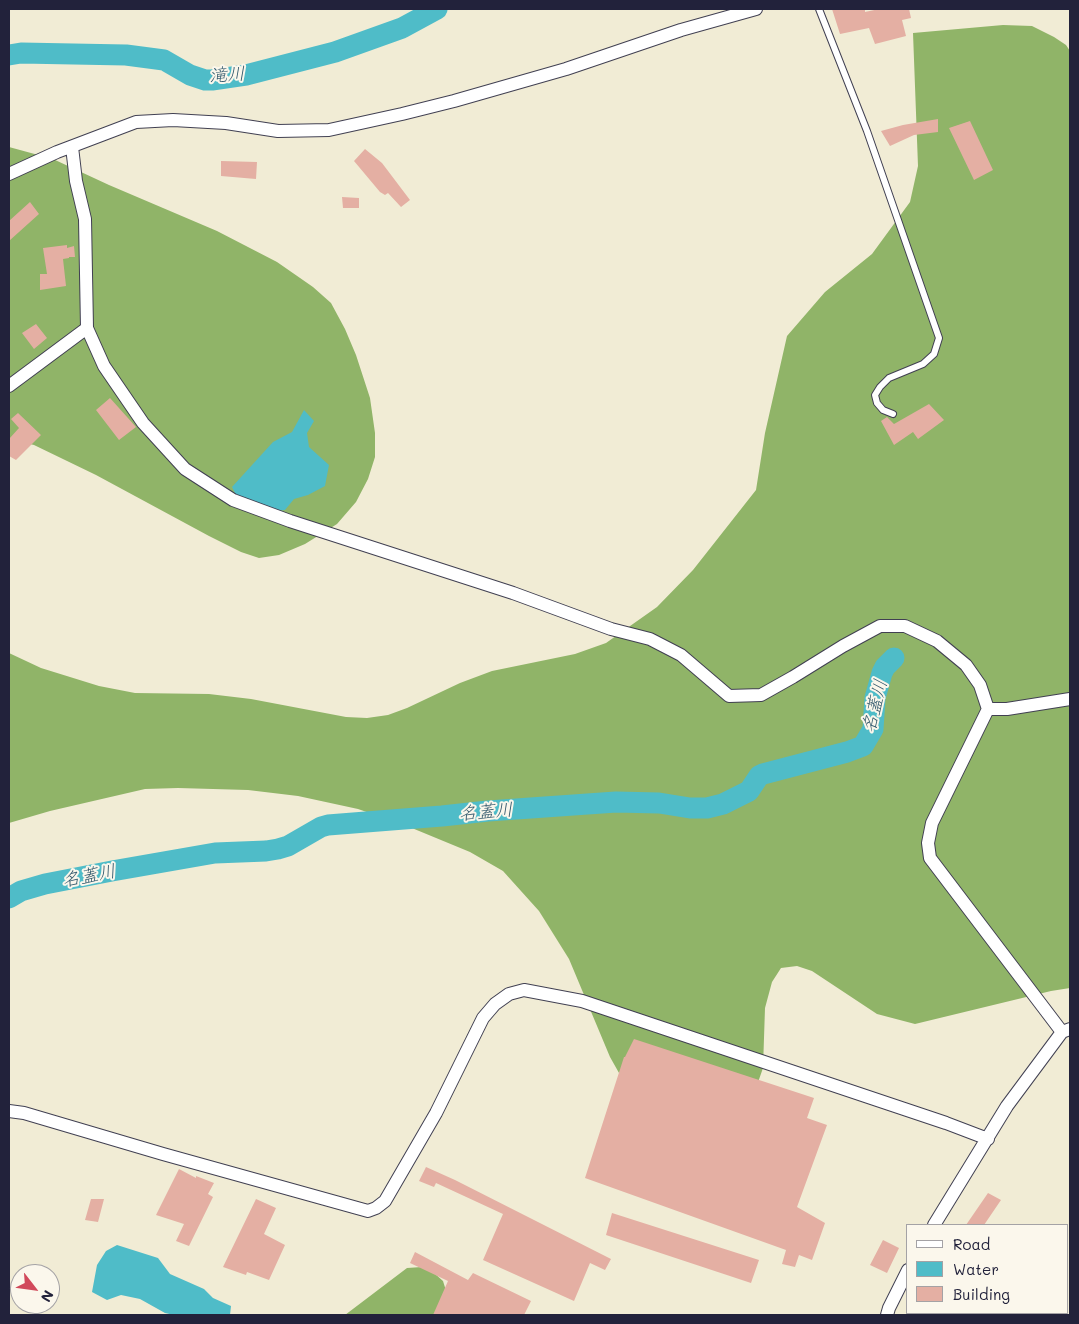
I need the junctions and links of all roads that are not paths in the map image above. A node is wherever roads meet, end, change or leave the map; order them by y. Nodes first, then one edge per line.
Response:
1 (756, 9) edge
2 (819, 9) edge
3 (72, 147) junction
4 (9, 174) edge
5 (87, 328) junction
6 (9, 386) edge
7 (893, 414) dead end
8 (1070, 699) edge
9 (988, 709) junction
10 (1066, 1031) edge
11 (9, 1111) edge
12 (988, 1139) junction
13 (935, 1224) edge
14 (906, 1274) edge
15 (887, 1315) edge

1 - 3 street
2 - 7 lane
3 - 4 street
3 - 5 street
5 - 6 street
5 - 9 street
8 - 9 street
9 - 10 street
10 - 12 street
11 - 12 street
12 - 13 street
14 - 15 street

